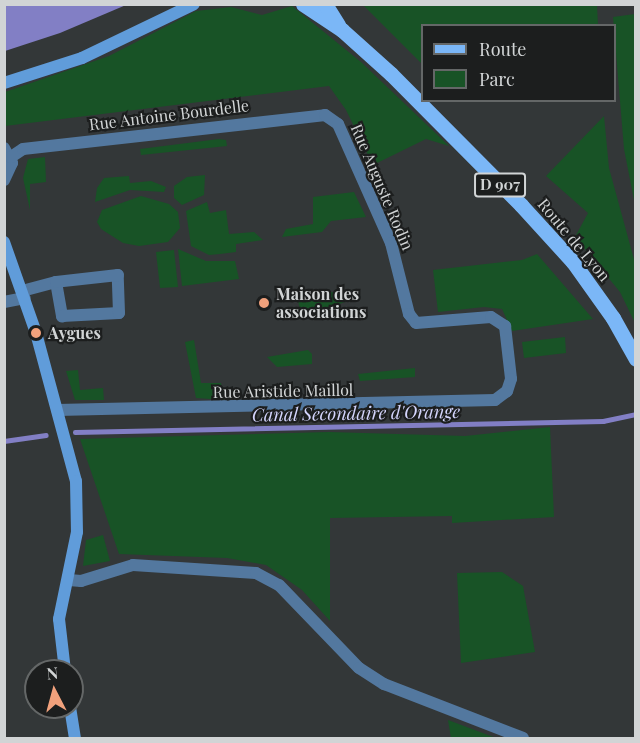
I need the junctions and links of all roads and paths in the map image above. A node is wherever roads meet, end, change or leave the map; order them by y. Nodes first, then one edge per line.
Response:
1 (175, 4) edge
2 (194, 4) edge
3 (303, 4) edge
4 (325, 4) edge
5 (163, 17) junction
6 (342, 30) junction
7 (4, 83) edge
8 (333, 118) joint
9 (8, 152) edge
10 (4, 180) edge
11 (4, 242) edge
12 (56, 282) junction
13 (23, 295) junction
14 (4, 302) edge
15 (636, 359) edge
16 (507, 391) joint
17 (57, 410) junction
18 (69, 580) junction
19 (64, 659) edge
20 (72, 719) edge
21 (75, 738) edge
22 (523, 738) edge

1 - 5 street
2 - 5 street
3 - 6 main road, Route de Lyon / D 907
4 - 6 main road, Route de Lyon / D 907
5 - 7 street
6 - 15 main road, Route de Lyon / D 907
8 - 9 street, Rue Antoine Bourdelle
8 - 16 street, Rue Auguste Rodin
9 - 10 street, Rue Antoine Bourdelle
11 - 13 street
12 - 12 street
12 - 13 street
13 - 14 street
13 - 17 street
16 - 17 street, Rue Aristide Maillol
17 - 18 street
18 - 19 street
18 - 22 street
20 - 21 street

